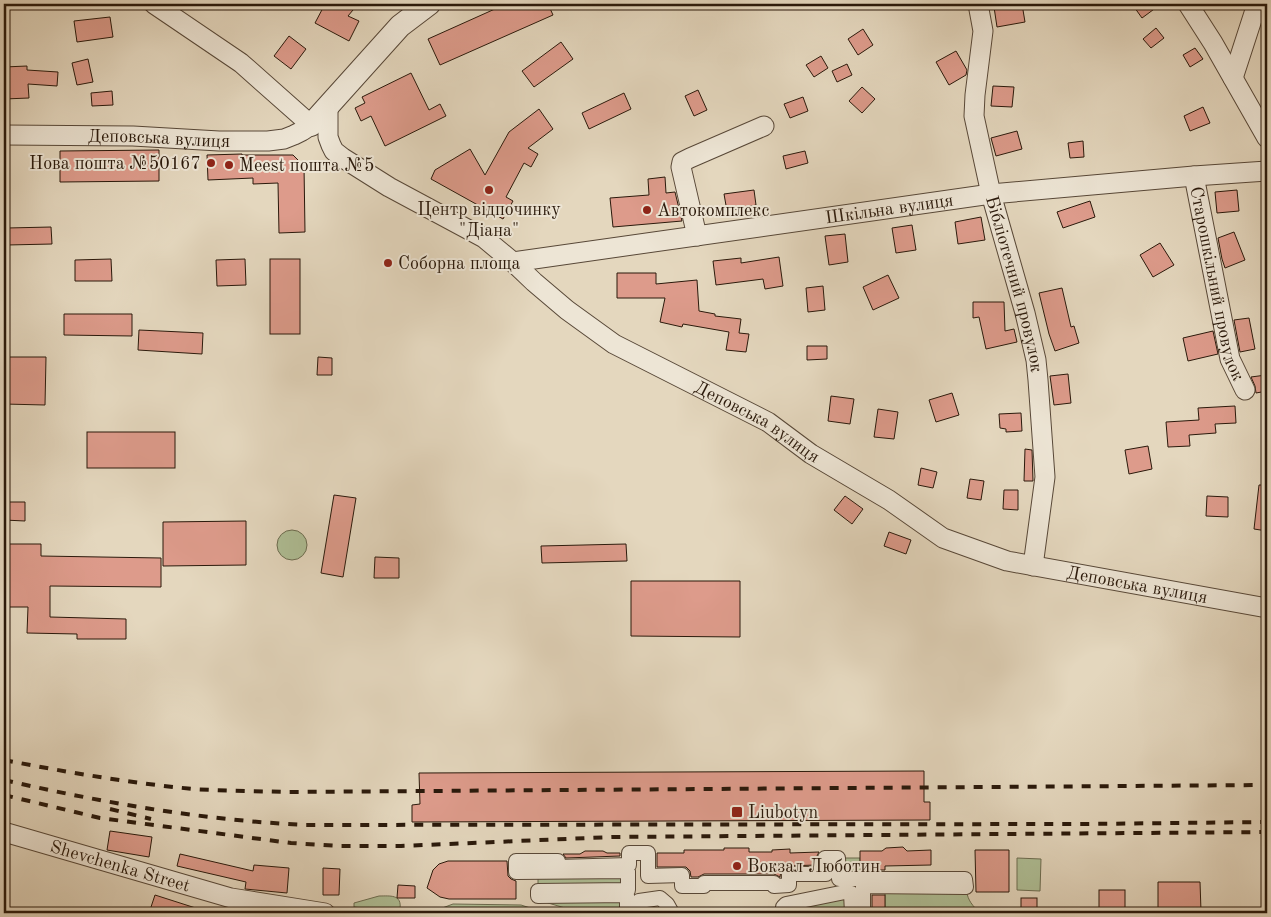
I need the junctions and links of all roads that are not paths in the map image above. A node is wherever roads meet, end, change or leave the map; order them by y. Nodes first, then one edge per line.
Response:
1 (154, 4) edge
2 (429, 4) edge
3 (978, 4) edge
4 (1188, 4) edge
5 (1257, 4) edge
6 (1233, 78) junction
7 (328, 105) junction
8 (311, 125) junction
9 (764, 126) dead end
10 (4, 136) edge
11 (1267, 138) edge
12 (1267, 171) edge
13 (1194, 176) junction
14 (991, 194) junction
15 (697, 236) junction
16 (513, 262) junction
17 (1245, 390) dead end
18 (1033, 566) junction
19 (1267, 608) edge
20 (4, 832) edge
21 (298, 911) edge
22 (325, 913) edge
23 (627, 913) edge
24 (638, 913) edge
25 (672, 913) edge
26 (783, 913) edge
27 (852, 913) edge
28 (863, 913) edge

1 - 8 street
2 - 7 street
3 - 14 street, Бібліотечний провулок
4 - 6 street
5 - 6 street
6 - 11 street
7 - 8 street
7 - 16 street, Деповська вулиця
8 - 10 street, Деповська вулиця
9 - 15 street
12 - 13 street, Шкільна вулиця
13 - 14 street, Шкільна вулиця
13 - 17 street, Старошкільний провулок
14 - 15 street, Шкільна вулиця
14 - 18 street, Бібліотечний провулок
15 - 16 street, Шкільна вулиця
16 - 18 street, Деповська вулиця
18 - 19 street, Деповська вулиця
20 - 21 street, Shevchenka Street
21 - 22 street, Shevchenka Street
23 - 28 street
24 - 25 street
26 - 27 street

